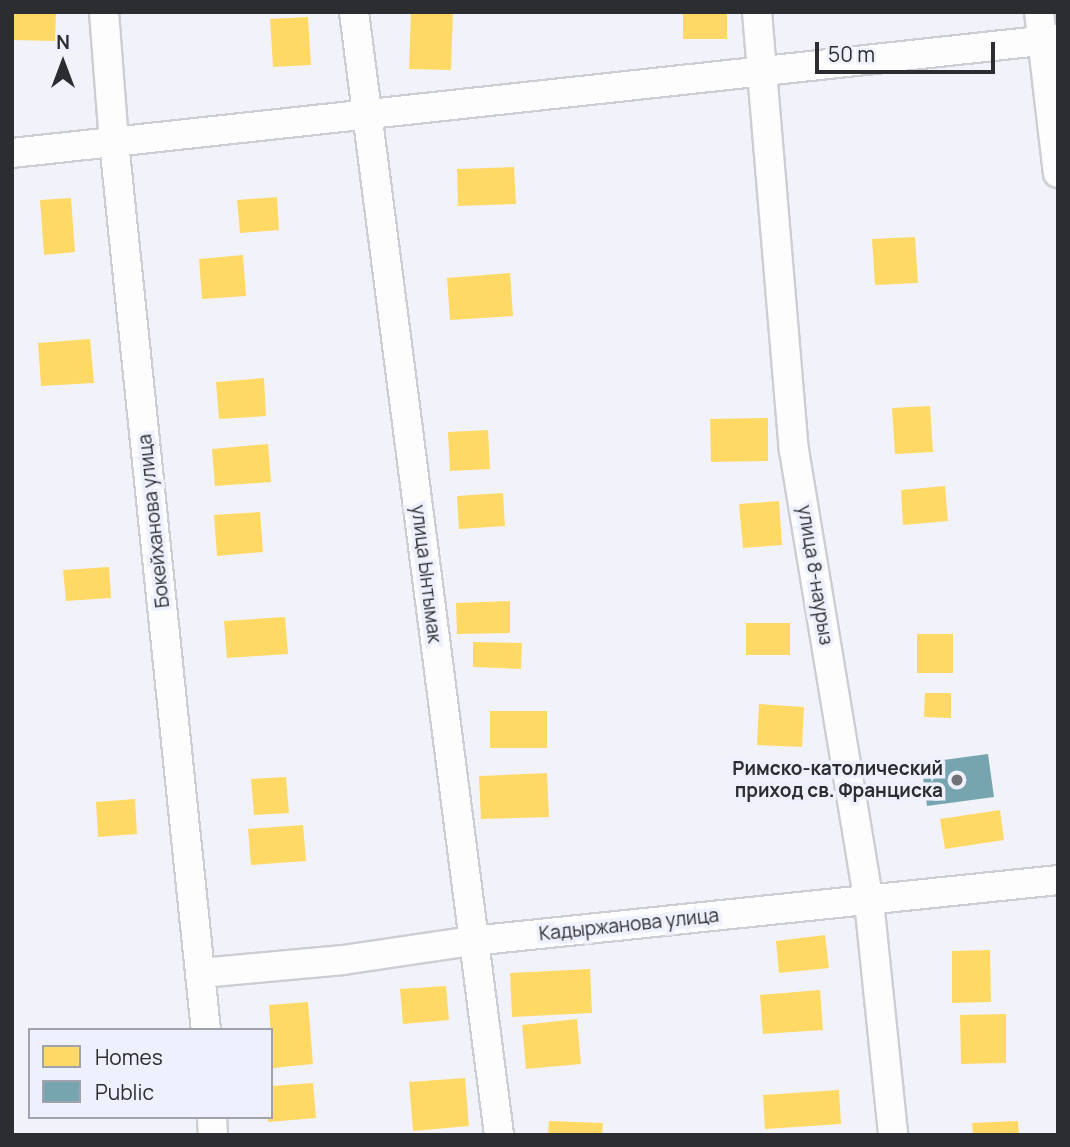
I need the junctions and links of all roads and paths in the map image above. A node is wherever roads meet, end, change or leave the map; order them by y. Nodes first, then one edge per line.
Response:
1 (104, 12) edge
2 (354, 12) edge
3 (757, 12) edge
4 (1039, 12) edge
5 (1050, 40) edge
6 (763, 71) junction
7 (367, 114) junction
8 (114, 142) junction
9 (12, 153) edge
10 (1058, 173) edge
11 (1058, 880) edge
12 (869, 901) junction
13 (472, 942) junction
14 (201, 973) junction
15 (205, 1028) edge
16 (499, 1135) edge
17 (893, 1135) edge

1 - 8 street, Бокейханова улица
2 - 7 street, улица Ынтымак
3 - 6 street, улица 8-наурыз
4 - 5 street
5 - 6 street
5 - 10 street
6 - 7 street
6 - 12 street, улица 8-наурыз
7 - 8 street
7 - 13 street, улица Ынтымак
8 - 9 street
8 - 14 street, Бокейханова улица
11 - 12 street, Кадыржанова улица
12 - 13 street, Кадыржанова улица
12 - 17 street, улица 8-наурыз
13 - 14 street, Кадыржанова улица
13 - 16 street, улица Ынтымак
14 - 15 street, Бокейханова улица

